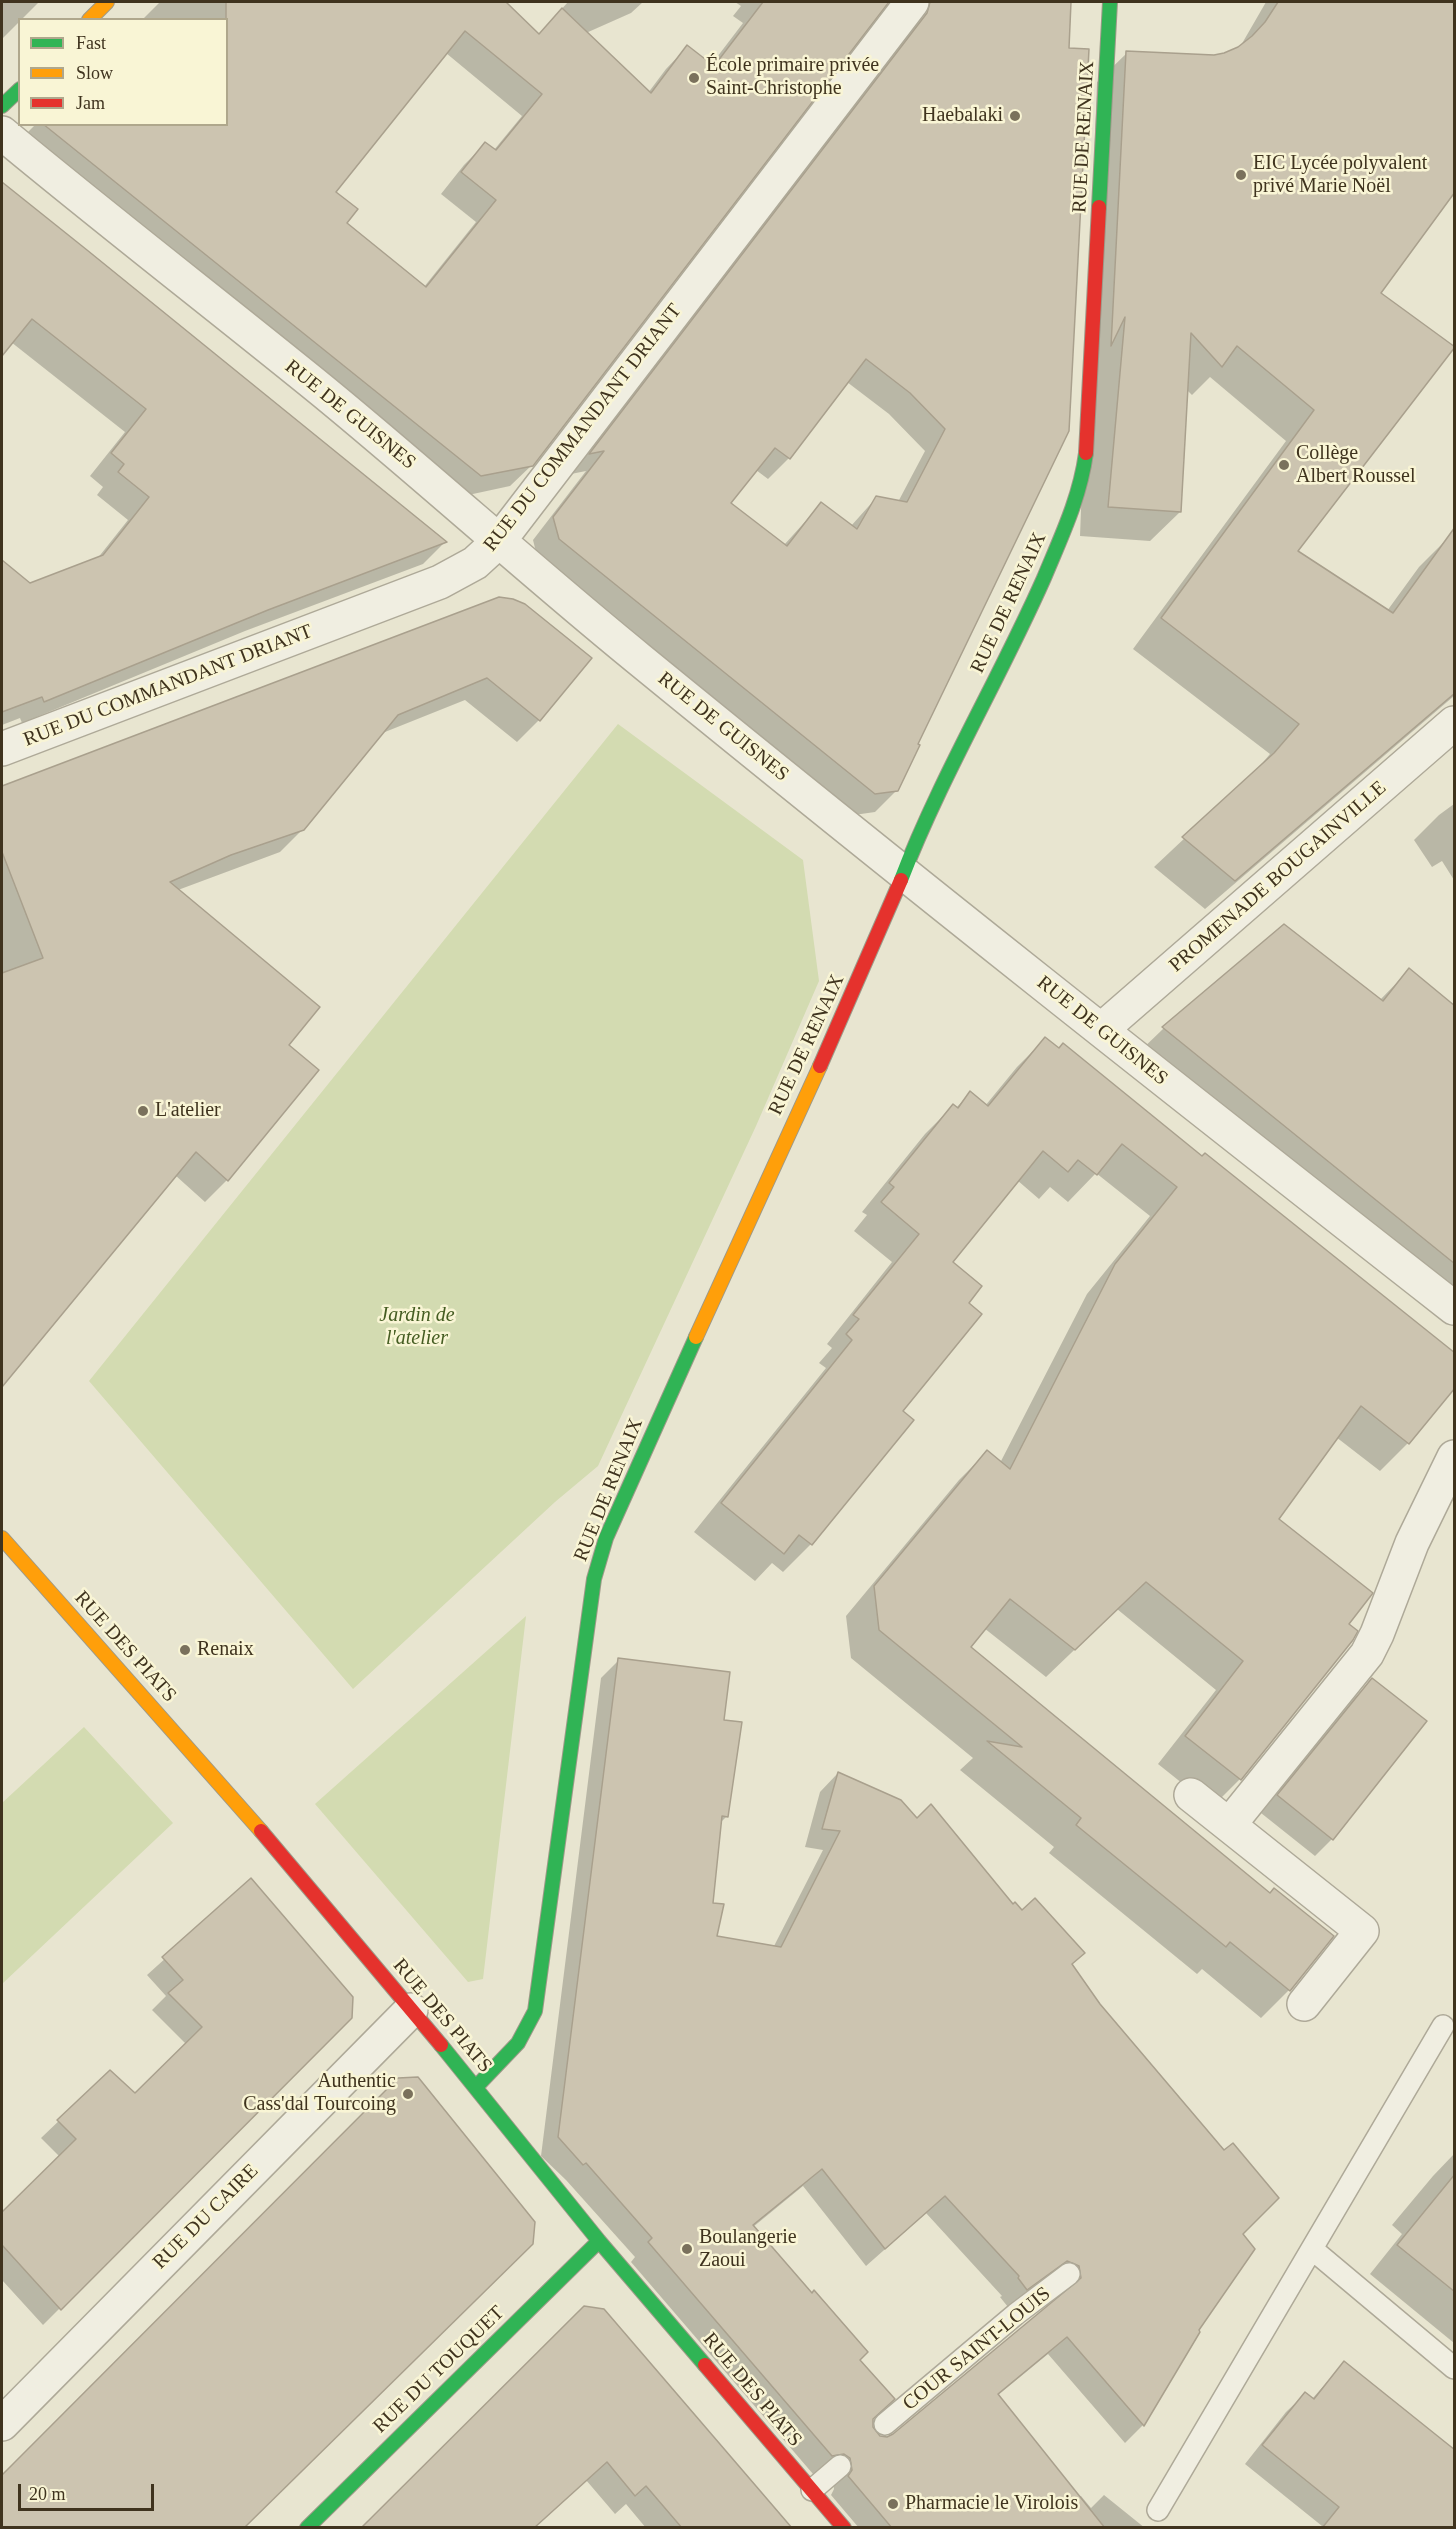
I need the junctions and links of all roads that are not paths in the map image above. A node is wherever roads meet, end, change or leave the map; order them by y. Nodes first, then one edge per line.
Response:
1 (107, 2) edge
2 (912, 2) edge
3 (1110, 2) edge
4 (91, 18) edge
5 (18, 91) edge
6 (2, 106) edge
7 (2, 133) edge
8 (499, 542) junction
9 (1455, 723) edge
10 (2, 749) edge
11 (904, 873) junction
12 (1101, 1030) junction
13 (1455, 1308) edge
14 (1455, 1457) edge
15 (2, 1538) edge
16 (1191, 1795) dead end
17 (1229, 1825) junction
18 (1304, 2004) dead end
19 (411, 2010) junction
20 (1443, 2026) dead end
21 (476, 2087) junction
22 (599, 2241) junction
23 (1312, 2249) junction
24 (1069, 2274) dead end
25 (1455, 2368) edge
26 (2, 2424) edge
27 (885, 2424) dead end
28 (840, 2466) dead end
29 (813, 2490) junction
30 (1158, 2510) dead end
31 (320, 2523) edge
32 (844, 2528) edge

1 - 4 street
2 - 8 street, RUE DU COMMANDANT DRIANT
3 - 11 street, RUE DE RENAIX
5 - 6 street
7 - 8 street, RUE DE GUISNES
8 - 10 street, RUE DU COMMANDANT DRIANT
8 - 11 street, RUE DE GUISNES
9 - 12 street, PROMENADE BOUGAINVILLE
11 - 12 street, RUE DE GUISNES
11 - 21 street, RUE DE RENAIX
12 - 13 street, RUE DE GUISNES
14 - 17 street
15 - 19 street, RUE DES PIATS
16 - 17 street
17 - 18 street
19 - 21 street, RUE DES PIATS
19 - 26 street, RUE DU CAIRE
20 - 23 lane
21 - 22 street, RUE DES PIATS
22 - 29 street, RUE DES PIATS
22 - 31 street, RUE DU TOUQUET
23 - 25 lane
23 - 30 lane
24 - 27 lane, COUR SAINT-LOUIS
28 - 29 lane
29 - 32 street, RUE DES PIATS

